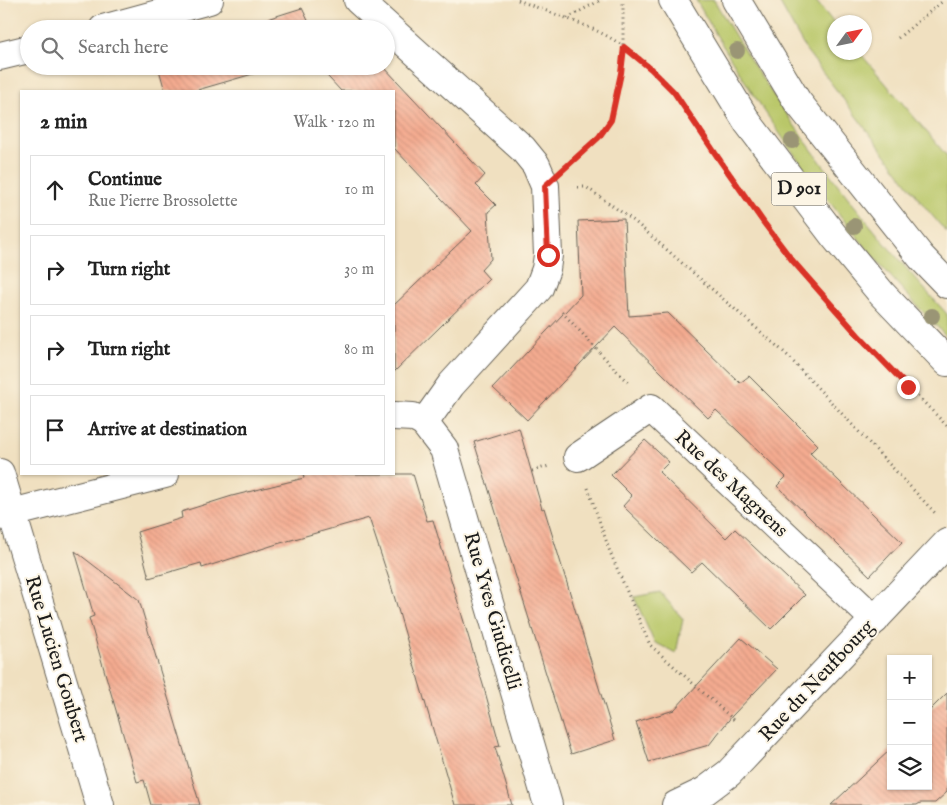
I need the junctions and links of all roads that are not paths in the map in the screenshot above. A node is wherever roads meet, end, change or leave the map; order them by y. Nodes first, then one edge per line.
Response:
1 (209, 0) edge
2 (358, 0) edge
3 (673, 0) edge
4 (736, 0) edge
5 (136, 20) edge
6 (380, 20) edge
7 (395, 34) edge
8 (20, 51) edge
9 (0, 56) edge
10 (947, 284) edge
11 (947, 362) edge
12 (395, 416) edge
13 (424, 423) junction
14 (578, 456) road end
15 (0, 473) edge
16 (161, 475) edge
17 (6, 514) edge
18 (944, 531) edge
19 (875, 620) junction
20 (100, 805) edge
21 (548, 805) edge
22 (676, 805) edge

1 - 5 street
2 - 6 street
3 - 11 street, D 901
4 - 10 street, D 901
7 - 13 street
8 - 9 street
12 - 13 street
13 - 21 street, Rue Yves Giudicelli
14 - 19 street, Rue des Magnens
15 - 17 street, Rue Lucien Goubert
16 - 17 street
17 - 20 street, Rue Lucien Goubert
18 - 19 street, Rue du Neufbourg
19 - 22 street, Rue du Neufbourg

